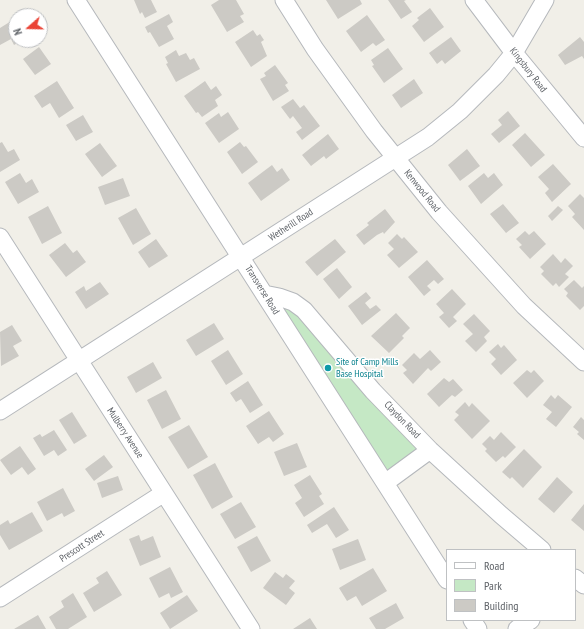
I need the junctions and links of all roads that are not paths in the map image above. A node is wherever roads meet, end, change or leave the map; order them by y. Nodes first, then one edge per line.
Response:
1 (76, 0) edge
2 (284, 0) edge
3 (474, 0) edge
4 (545, 0) edge
5 (514, 53) junction
6 (584, 138) edge
7 (396, 157) junction
8 (0, 236) edge
9 (240, 257) junction
10 (264, 294) junction
11 (79, 360) junction
12 (584, 362) edge
13 (0, 411) edge
14 (430, 450) junction
15 (385, 483) junction
16 (164, 493) junction
17 (541, 549) edge
18 (446, 578) edge
19 (576, 579) edge
20 (584, 586) edge
21 (0, 598) edge
22 (529, 621) edge
23 (244, 627) edge
24 (517, 629) edge

1 - 9 street, Transverse Road
2 - 7 street, Kenwood Road
3 - 5 street, Kingsbury Road
4 - 5 street, Wetherill Road
5 - 6 street, Kingsbury Road
5 - 7 street, Wetherill Road
7 - 9 street, Wetherill Road
7 - 12 street, Kenwood Road
8 - 11 street, Mulberry Avenue
9 - 10 street, Transverse Road
9 - 11 street, Wetherill Road
10 - 14 street, Claydon Road
10 - 15 street, Transverse Road
11 - 13 street, Wetherill Road
11 - 16 street, Mulberry Avenue
14 - 15 street
14 - 17 street, Claydon Road
15 - 18 street, Transverse Road
16 - 21 street, Prescott Street
16 - 23 street, Mulberry Avenue
19 - 20 street
22 - 24 street

